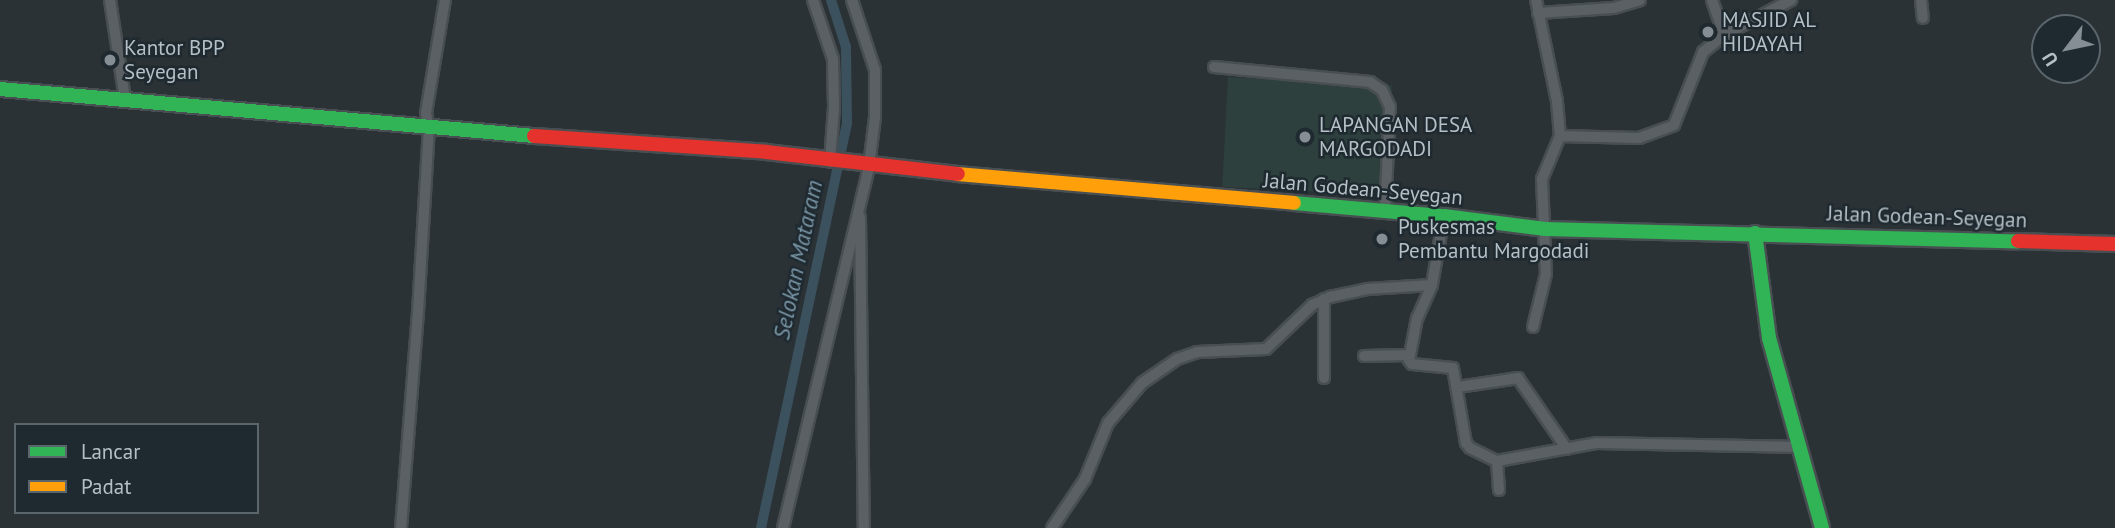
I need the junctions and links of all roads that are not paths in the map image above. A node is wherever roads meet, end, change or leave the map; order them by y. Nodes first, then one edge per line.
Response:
1 (110, 0) edge
2 (445, 0) edge
3 (813, 0) edge
4 (852, 0) edge
5 (1536, 0) edge
6 (1640, 0) edge
7 (1712, 0) edge
8 (1791, 0) edge
9 (1921, 0) edge
10 (1626, 2) edge
11 (1538, 13) junction
12 (1923, 18) dead end
13 (1724, 34) junction
14 (1214, 67) dead end
15 (0, 89) edge
16 (125, 99) junction
17 (429, 128) junction
18 (1560, 136) junction
19 (832, 162) junction
20 (864, 166) junction
21 (860, 202) junction
22 (1385, 212) junction
23 (1444, 216) junction
24 (1545, 229) junction
25 (1755, 233) junction
26 (2115, 244) edge
27 (1432, 285) junction
28 (1324, 299) junction
29 (1533, 327) dead end
30 (1410, 355) junction
31 (1364, 356) dead end
32 (1324, 378) dead end
33 (1458, 387) junction
34 (1801, 447) junction
35 (1567, 449) junction
36 (1497, 461) junction
37 (1499, 490) dead end
38 (401, 528) edge
39 (783, 528) edge
40 (864, 528) edge
41 (1052, 528) edge
42 (1822, 528) edge

1 - 16 street
2 - 17 street
3 - 19 street
4 - 20 street
5 - 11 street
6 - 10 street
7 - 13 street
8 - 13 street
9 - 12 street
10 - 11 street
11 - 18 street
13 - 18 street
14 - 22 street
15 - 16 main road, Jalan Godean-Seyegan
16 - 17 main road, Jalan Godean-Seyegan
17 - 19 main road, Jalan Godean-Seyegan
17 - 38 street
18 - 24 street
19 - 20 main road, Jalan Godean-Seyegan
20 - 21 street
20 - 22 main road, Jalan Godean-Seyegan
21 - 39 street
21 - 40 street
22 - 23 main road, Jalan Godean-Seyegan
23 - 24 main road, Jalan Godean-Seyegan
23 - 27 street
24 - 25 main road, Jalan Godean-Seyegan
24 - 29 street
25 - 26 main road, Jalan Godean-Seyegan
25 - 34 main road
27 - 28 street
27 - 30 street
28 - 32 street
28 - 41 street
30 - 31 street
30 - 33 street
33 - 35 street
33 - 36 street
34 - 35 street
34 - 42 main road
35 - 36 street
36 - 37 street

